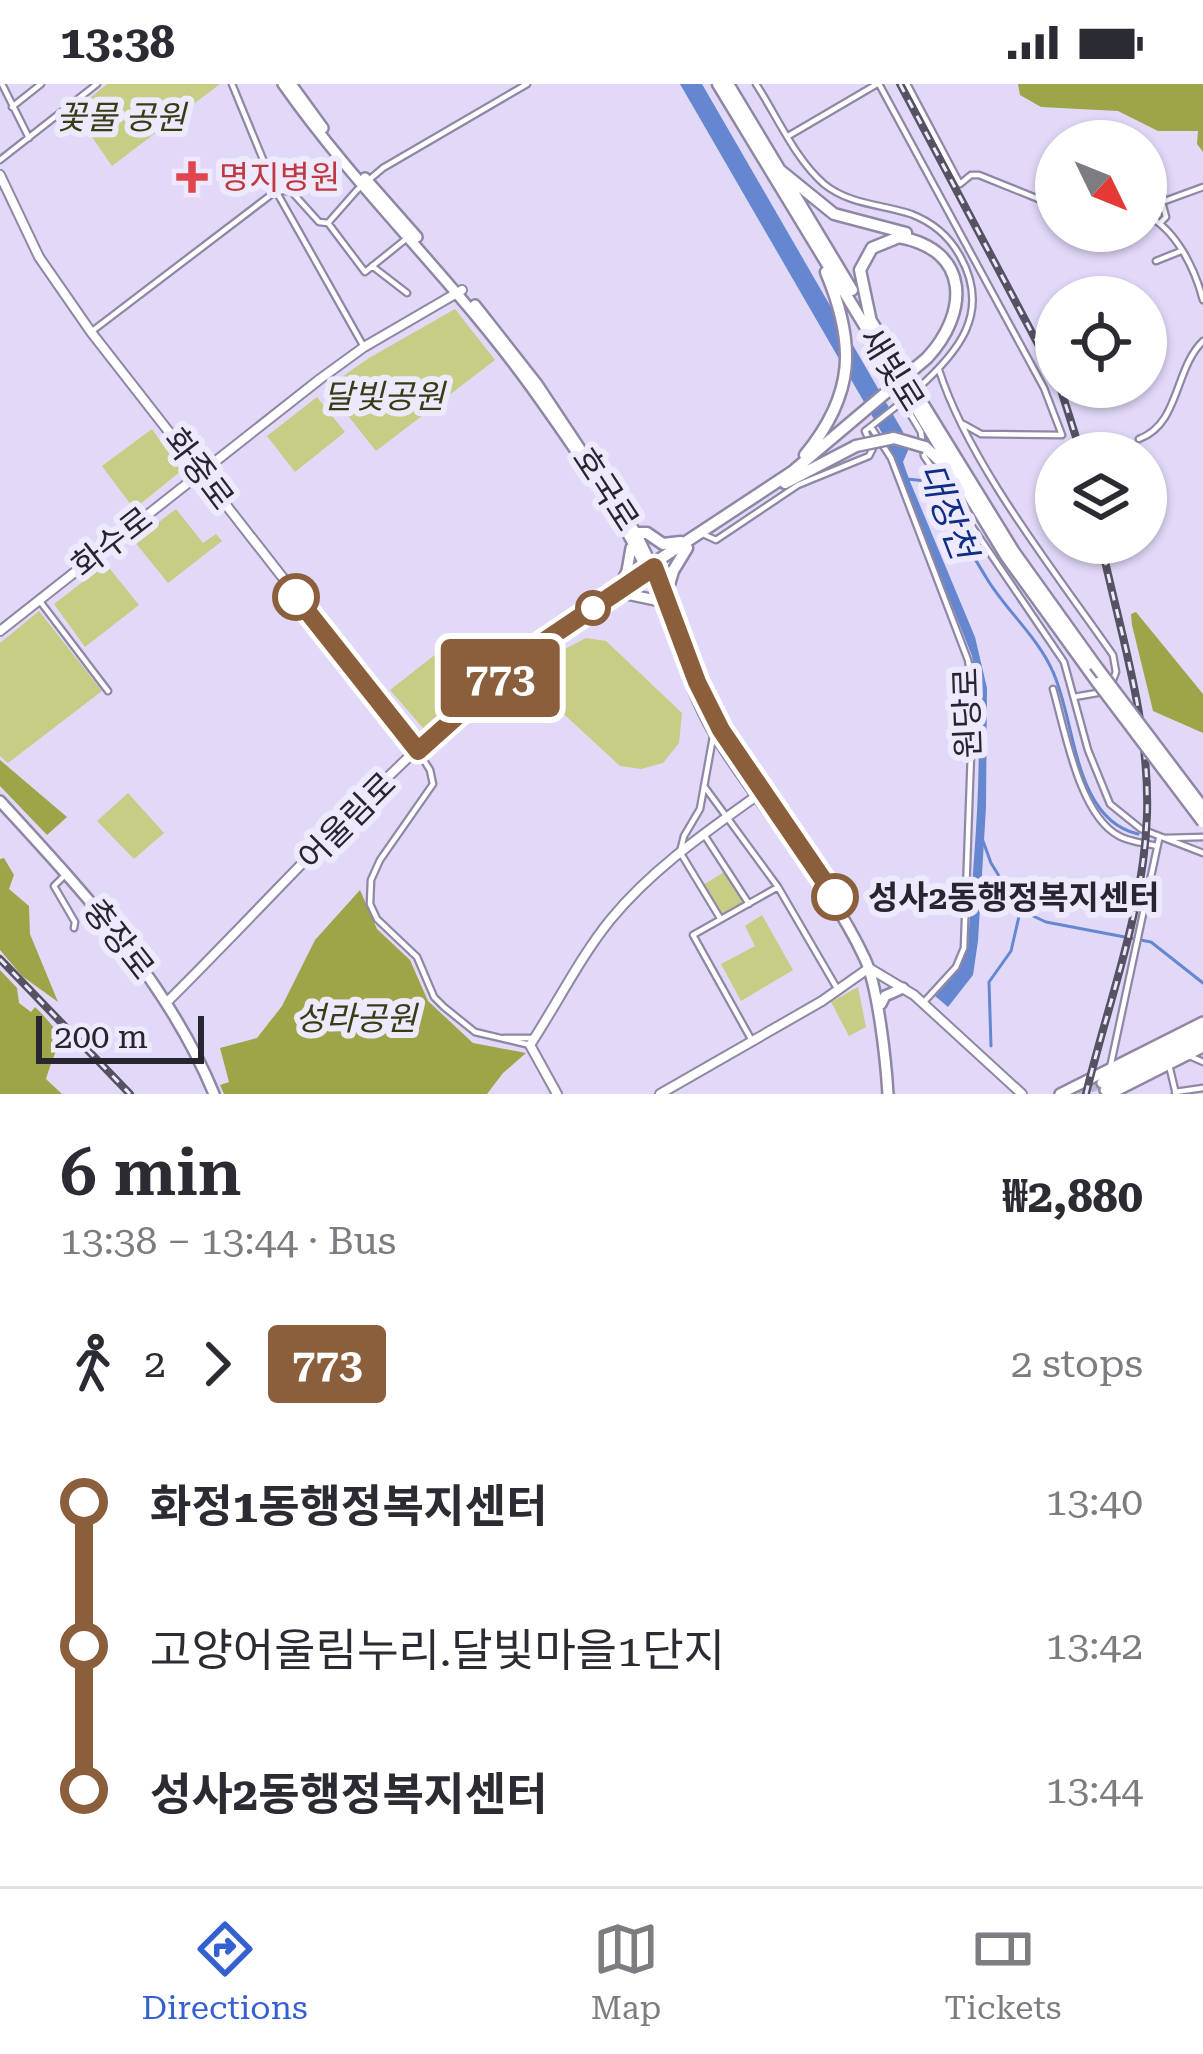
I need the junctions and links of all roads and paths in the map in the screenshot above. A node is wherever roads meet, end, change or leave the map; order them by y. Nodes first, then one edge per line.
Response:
1 (2, 84) edge
2 (40, 84) edge
3 (97, 84) edge
4 (232, 84) edge
5 (287, 84) edge
6 (527, 84) edge
7 (718, 84) edge
8 (728, 84) edge
9 (756, 84) edge
10 (878, 84) edge
11 (907, 84) edge
12 (11, 108) junction
13 (790, 135) junction
14 (29, 138) junction
15 (0, 160) edge
16 (265, 165) junction
17 (776, 167) junction
18 (0, 175) edge
19 (365, 182) junction
20 (1203, 188) edge
21 (276, 191) junction
22 (291, 191) junction
23 (1035, 198) edge
24 (1167, 200) edge
25 (952, 216) junction
26 (328, 223) junction
27 (942, 231) junction
28 (1167, 231) edge
29 (408, 237) junction
30 (817, 249) junction
31 (1181, 251) junction
32 (1156, 261) dead end
33 (372, 266) junction
34 (988, 281) junction
35 (973, 288) junction
36 (460, 292) junction
37 (407, 293) dead end
38 (1203, 300) edge
39 (872, 322) junction
40 (91, 332) junction
41 (1203, 341) edge
42 (364, 347) junction
43 (940, 370) junction
44 (897, 379) junction
45 (909, 404) junction
46 (963, 424) junction
47 (873, 427) junction
48 (849, 428) junction
49 (1156, 432) edge
50 (200, 472) junction
51 (792, 472) junction
52 (961, 480) junction
53 (768, 494) junction
54 (705, 535) junction
55 (633, 537) junction
56 (686, 545) junction
57 (651, 569) junction
58 (617, 592) junction
59 (663, 598) junction
60 (39, 600) junction
61 (0, 631) edge
62 (1053, 689) dead end
63 (108, 691) dead end
64 (1074, 698) junction
65 (714, 731) junction
66 (418, 751) junction
67 (704, 786) junction
68 (760, 793) junction
69 (0, 801) edge
70 (1203, 808) edge
71 (728, 814) junction
72 (1203, 822) edge
73 (703, 832) junction
74 (1203, 837) edge
75 (1158, 842) junction
76 (680, 852) junction
77 (1203, 854) edge
78 (66, 874) junction
79 (778, 887) junction
80 (749, 904) junction
81 (721, 920) junction
82 (74, 928) dead end
83 (872, 970) junction
84 (903, 988) junction
85 (838, 990) junction
86 (167, 1002) junction
87 (923, 1003) junction
88 (880, 1004) junction
89 (1203, 1034) edge
90 (532, 1042) junction
91 (753, 1042) junction
92 (1187, 1055) junction
93 (1203, 1062) edge
94 (1169, 1065) junction
95 (1110, 1069) junction
96 (1203, 1088) edge
97 (1111, 1090) edge
98 (1176, 1093) edge
99 (214, 1094) edge
100 (557, 1094) edge
101 (661, 1094) edge
102 (891, 1094) edge
103 (1022, 1094) edge
104 (1060, 1094) edge

1 - 12 street
2 - 12 street
3 - 14 street
4 - 16 street
5 - 19 main road, 호국로
6 - 19 street
7 - 30 highway, 새빛로
8 - 17 highway, 새빛로
9 - 13 street
10 - 13 street
10 - 25 street
11 - 23 street
12 - 14 street
13 - 27 street
14 - 15 street
16 - 21 street
16 - 22 street
17 - 39 highway, 새빛로
17 - 44 highway
18 - 40 main road, 화중로
19 - 26 street
19 - 29 main road, 호국로
19 - 36 main road, 호국로
20 - 24 street
21 - 22 street
21 - 40 street
21 - 42 street
22 - 26 street
25 - 27 street
25 - 34 street
26 - 33 street
27 - 35 street
28 - 31 street
29 - 33 street
29 - 36 main road, 호국로
30 - 44 highway, 새빛로
30 - 51 highway
31 - 32 street
31 - 38 street
33 - 37 street
34 - 35 street
34 - 46 street
35 - 43 street
36 - 42 main road, 화수로
36 - 55 main road, 호국로
39 - 44 highway, 새빛로
39 - 44 highway
40 - 50 main road, 화중로
41 - 49 street
42 - 50 main road, 화수로
43 - 45 street
43 - 46 street
44 - 45 highway, 새빛로, bridge
44 - 48 highway
45 - 47 street
45 - 52 highway, 새빛로
45 - 64 street
45 - 70 highway, 새빛로, bridge
46 - 64 street
47 - 54 street
47 - 87 street, 원당로
48 - 51 highway
48 - 53 highway
50 - 60 main road, 화수로
50 - 66 main road, 화중로
51 - 56 highway
52 - 53 highway, bridge
52 - 72 highway, 새빛로, bridge
53 - 54 highway
54 - 56 highway
55 - 56 highway
55 - 57 main road, 호국로
55 - 58 main road
56 - 57 highway
56 - 59 highway
57 - 58 main road, 어울림로
57 - 59 main road, 호국로
58 - 59 main road
58 - 66 main road, 어울림로
59 - 65 main road, 호국로
59 - 68 main road, 호국로
60 - 61 main road, 화수로
60 - 63 street
62 - 75 street
64 - 75 street
65 - 67 street
65 - 68 main road, 호국로
66 - 86 main road, 어울림로
66 - 90 street
67 - 71 street
67 - 76 street
68 - 71 main road
68 - 83 main road, 호국로
69 - 78 main road, 충장로
71 - 73 main road
71 - 79 street
73 - 76 main road
73 - 80 street
74 - 75 street
75 - 77 street
75 - 95 street
76 - 81 street
76 - 90 main road
78 - 82 street
78 - 86 main road, 충장로
79 - 80 street
79 - 85 street
80 - 81 street
81 - 91 street
83 - 84 main road
83 - 85 main road
83 - 88 main road, 호국로
83 - 102 main road, 호국로
84 - 87 main road
84 - 88 main road
85 - 91 main road
86 - 99 main road, 충장로
87 - 103 main road
88 - 102 main road, 호국로
89 - 92 main road
89 - 95 main road
89 - 97 main road
90 - 100 main road
91 - 101 main road
92 - 93 street
92 - 94 main road
94 - 97 main road
94 - 98 street
95 - 104 main road
96 - 98 street

